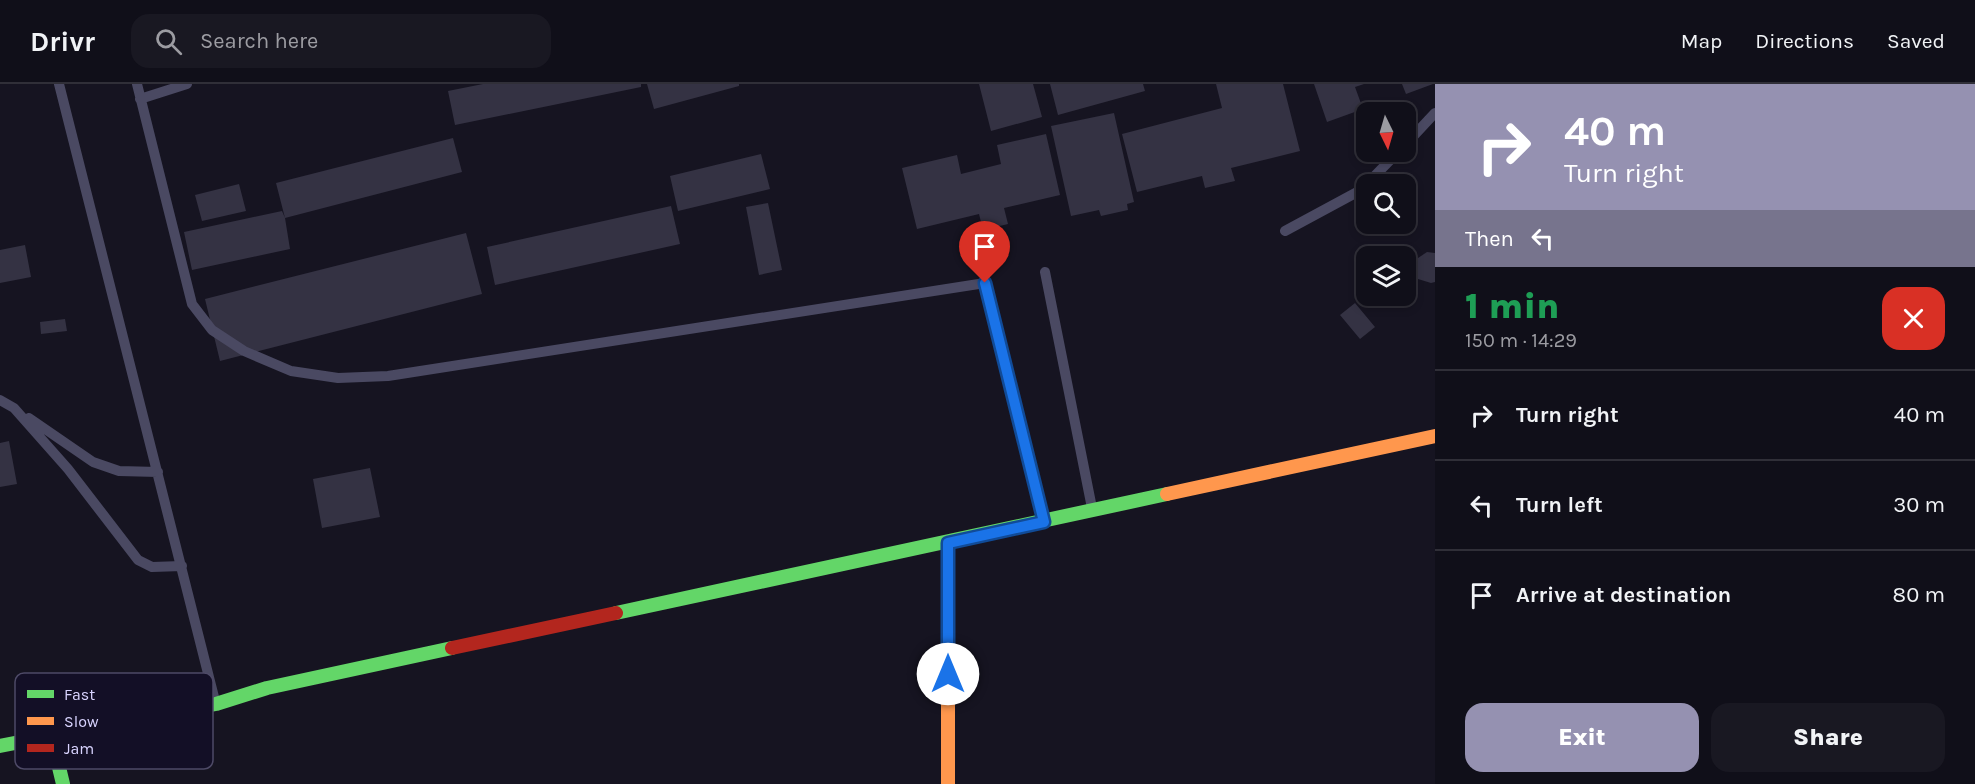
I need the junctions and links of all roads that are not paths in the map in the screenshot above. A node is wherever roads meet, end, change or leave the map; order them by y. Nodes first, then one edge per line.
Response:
1 (59, 84) edge
2 (137, 84) edge
3 (187, 84) edge
4 (140, 99) junction
5 (1435, 113) edge
6 (1416, 133) edge
7 (1389, 162) edge
8 (1285, 231) dead end
9 (1045, 272) dead end
10 (0, 400) edge
11 (0, 408) edge
12 (14, 408) junction
13 (1435, 436) edge
14 (158, 472) junction
15 (1093, 511) junction
16 (1044, 522) junction
17 (948, 543) junction
18 (182, 566) junction
19 (208, 673) edge
20 (213, 692) edge
21 (216, 704) junction
22 (213, 705) edge
23 (15, 742) edge
24 (0, 746) edge
25 (59, 769) edge
26 (63, 784) edge
27 (948, 784) edge

1 - 14 lane
2 - 4 lane
3 - 4 lane
4 - 16 lane
5 - 6 lane
7 - 8 lane
9 - 15 lane
10 - 12 lane
11 - 12 lane
12 - 14 lane
12 - 18 lane
13 - 15 main road
14 - 18 lane
15 - 16 main road
16 - 17 main road
17 - 21 main road
17 - 27 main road
18 - 19 lane
20 - 21 lane
21 - 22 main road
23 - 24 main road
25 - 26 main road

